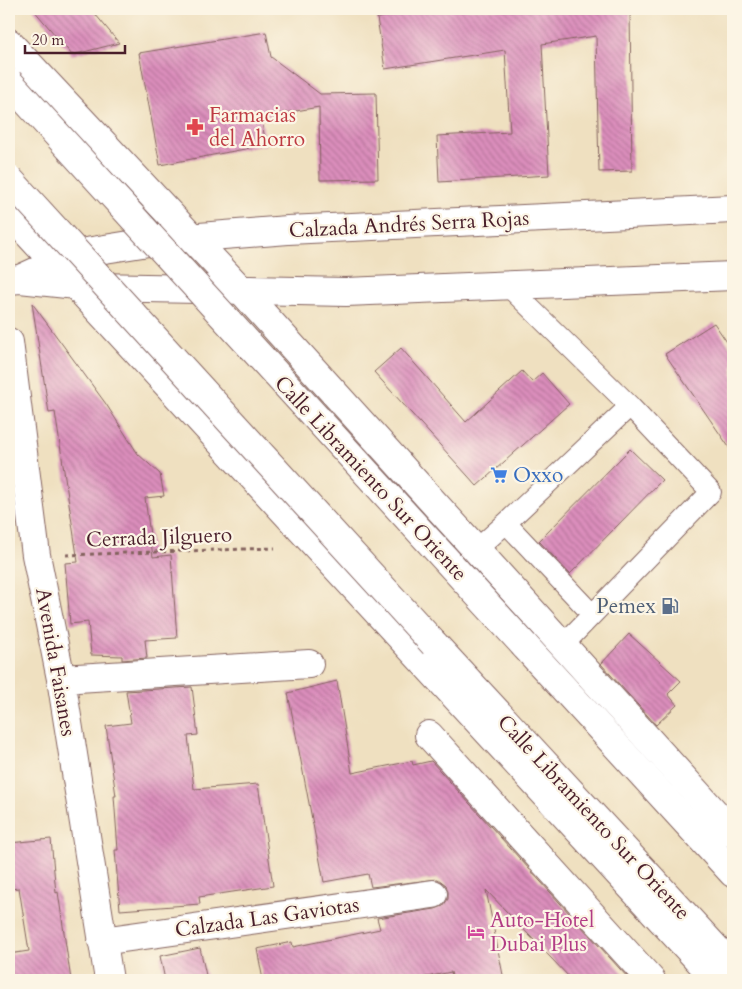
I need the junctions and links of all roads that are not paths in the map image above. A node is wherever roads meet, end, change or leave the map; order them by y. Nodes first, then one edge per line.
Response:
1 (9, 43) edge
2 (9, 82) edge
3 (9, 179) edge
4 (733, 209) edge
5 (9, 213) edge
6 (193, 237) junction
7 (55, 263) junction
8 (733, 276) edge
9 (14, 280) edge
10 (86, 286) junction
11 (508, 286) junction
12 (242, 291) junction
13 (9, 342) edge
14 (630, 406) junction
15 (506, 523) junction
16 (476, 550) junction
17 (592, 613) junction
18 (563, 645) junction
19 (309, 664) dead end
20 (61, 679) junction
21 (429, 735) dead end
22 (733, 833) edge
23 (733, 873) edge
24 (433, 894) dead end
25 (102, 941) junction
26 (733, 968) edge
27 (109, 980) edge
28 (652, 980) edge
29 (717, 980) edge

1 - 6 street
2 - 23 street, Calle Libramiento Sur Oriente, bridge
3 - 26 street, Calle Libramiento Sur Oriente, bridge
4 - 6 street, Calzada Andrés Serra Rojas
5 - 7 street
6 - 7 street, Calzada Andrés Serra Rojas
6 - 12 street
7 - 9 street, Calzada Andrés Serra Rojas
7 - 10 street
8 - 11 street
9 - 10 street
10 - 12 street
10 - 29 street
11 - 12 street
11 - 14 lane
12 - 16 street
13 - 20 street, Avenida Faisanes
14 - 15 lane
14 - 17 lane
15 - 16 lane
15 - 17 lane
16 - 18 street
17 - 18 lane
18 - 22 street
19 - 20 street
20 - 25 street, Avenida Faisanes
21 - 28 street
24 - 25 street, Calzada Las Gaviotas
25 - 27 street, Avenida Faisanes

